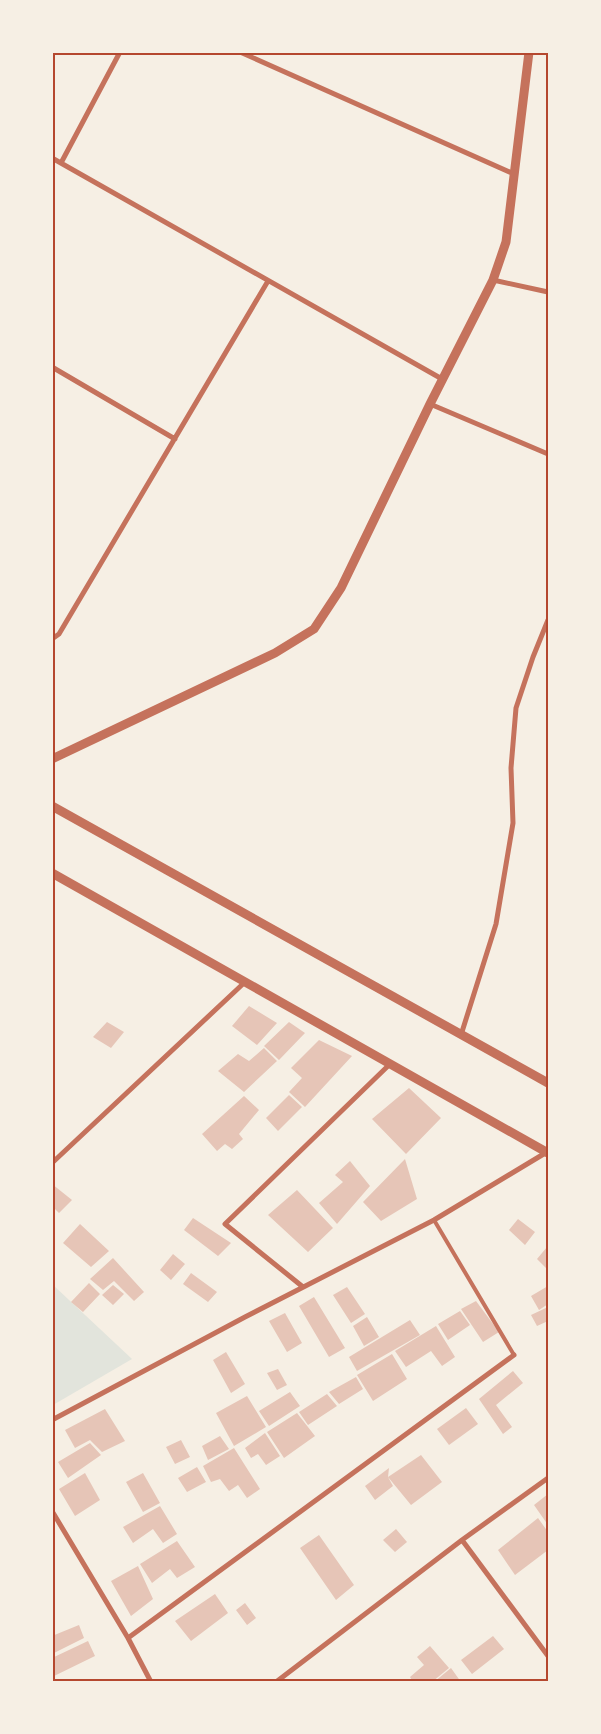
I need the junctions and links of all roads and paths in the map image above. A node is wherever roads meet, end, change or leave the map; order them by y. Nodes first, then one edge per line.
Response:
1 (120, 52) edge
2 (240, 52) edge
3 (529, 52) edge
4 (52, 158) edge
5 (61, 163) junction
6 (514, 174) junction
7 (493, 280) junction
8 (268, 281) junction
9 (548, 292) edge
10 (52, 367) edge
11 (442, 379) junction
12 (430, 404) junction
13 (175, 439) junction
14 (548, 454) edge
15 (548, 620) edge
16 (52, 639) edge
17 (52, 759) edge
18 (53, 806) edge
19 (52, 874) edge
20 (244, 982) junction
21 (461, 1035) junction
22 (390, 1064) junction
23 (548, 1084) edge
24 (548, 1153) edge
25 (52, 1163) edge
26 (434, 1220) junction
27 (303, 1287) junction
28 (514, 1355) joint
29 (52, 1420) edge
30 (548, 1478) edge
31 (52, 1511) edge
32 (462, 1540) junction
33 (128, 1638) junction
34 (548, 1656) edge
35 (151, 1682) edge
36 (276, 1682) edge

1 - 5 street
2 - 6 street
3 - 6 street
4 - 5 street
5 - 8 street
6 - 7 street
7 - 9 street
7 - 11 street
8 - 11 street
8 - 13 street
10 - 13 street
11 - 12 street
12 - 14 street
12 - 17 street
13 - 16 street
15 - 21 street
18 - 21 street
19 - 20 street
20 - 22 street
20 - 25 street
21 - 23 street
22 - 24 street
22 - 27 street
24 - 26 street
26 - 27 street
26 - 28 lane
27 - 29 street
28 - 33 street
30 - 32 street
31 - 33 street
32 - 34 street
32 - 36 street
33 - 35 street

